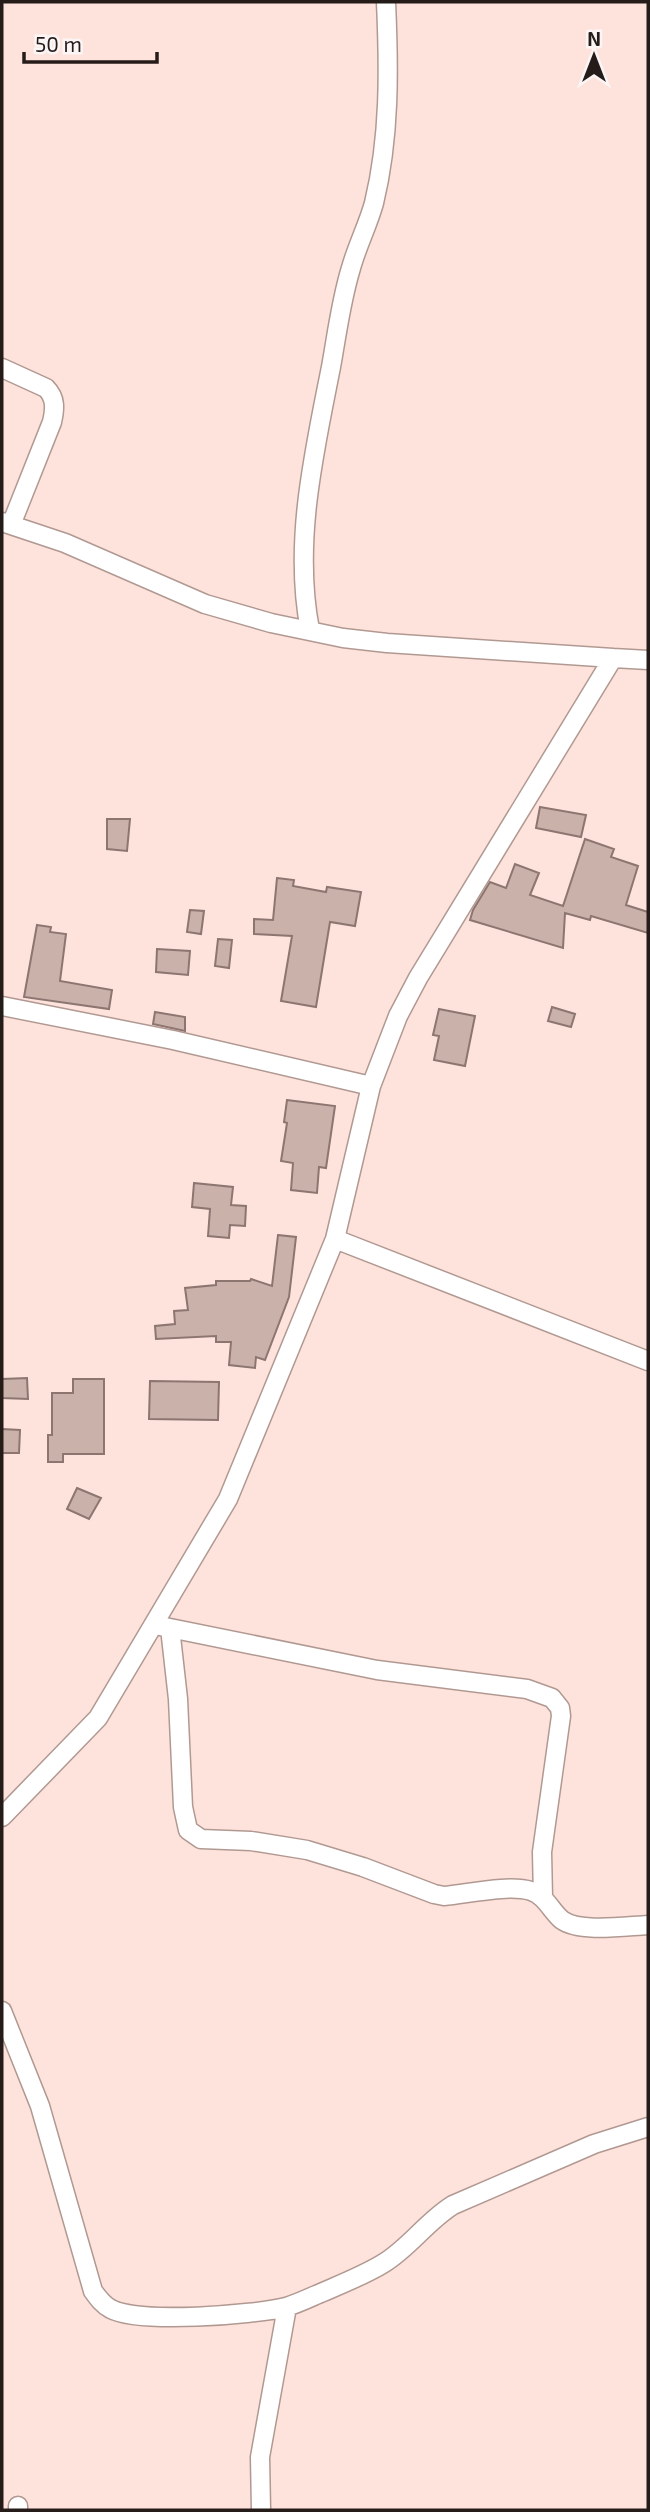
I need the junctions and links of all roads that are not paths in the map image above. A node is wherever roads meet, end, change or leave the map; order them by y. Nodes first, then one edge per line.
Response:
1 (386, 2) edge
2 (2, 368) edge
3 (7, 524) edge
4 (310, 630) junction
5 (613, 658) junction
6 (648, 660) edge
7 (2, 1006) edge
8 (371, 1086) junction
9 (335, 1239) junction
10 (648, 1361) edge
11 (162, 1626) junction
12 (2, 1817) edge
13 (543, 1898) junction
14 (648, 1925) edge
15 (2, 2011) edge
16 (648, 2127) edge
17 (287, 2307) junction
18 (261, 2510) edge

1 - 4 street
2 - 3 street
3 - 4 street
4 - 5 street
5 - 6 street
5 - 8 street
7 - 8 street
8 - 9 street
9 - 10 street
9 - 11 street
11 - 12 street
11 - 13 street
11 - 13 street
13 - 14 street
15 - 17 street
16 - 17 street
17 - 18 street

